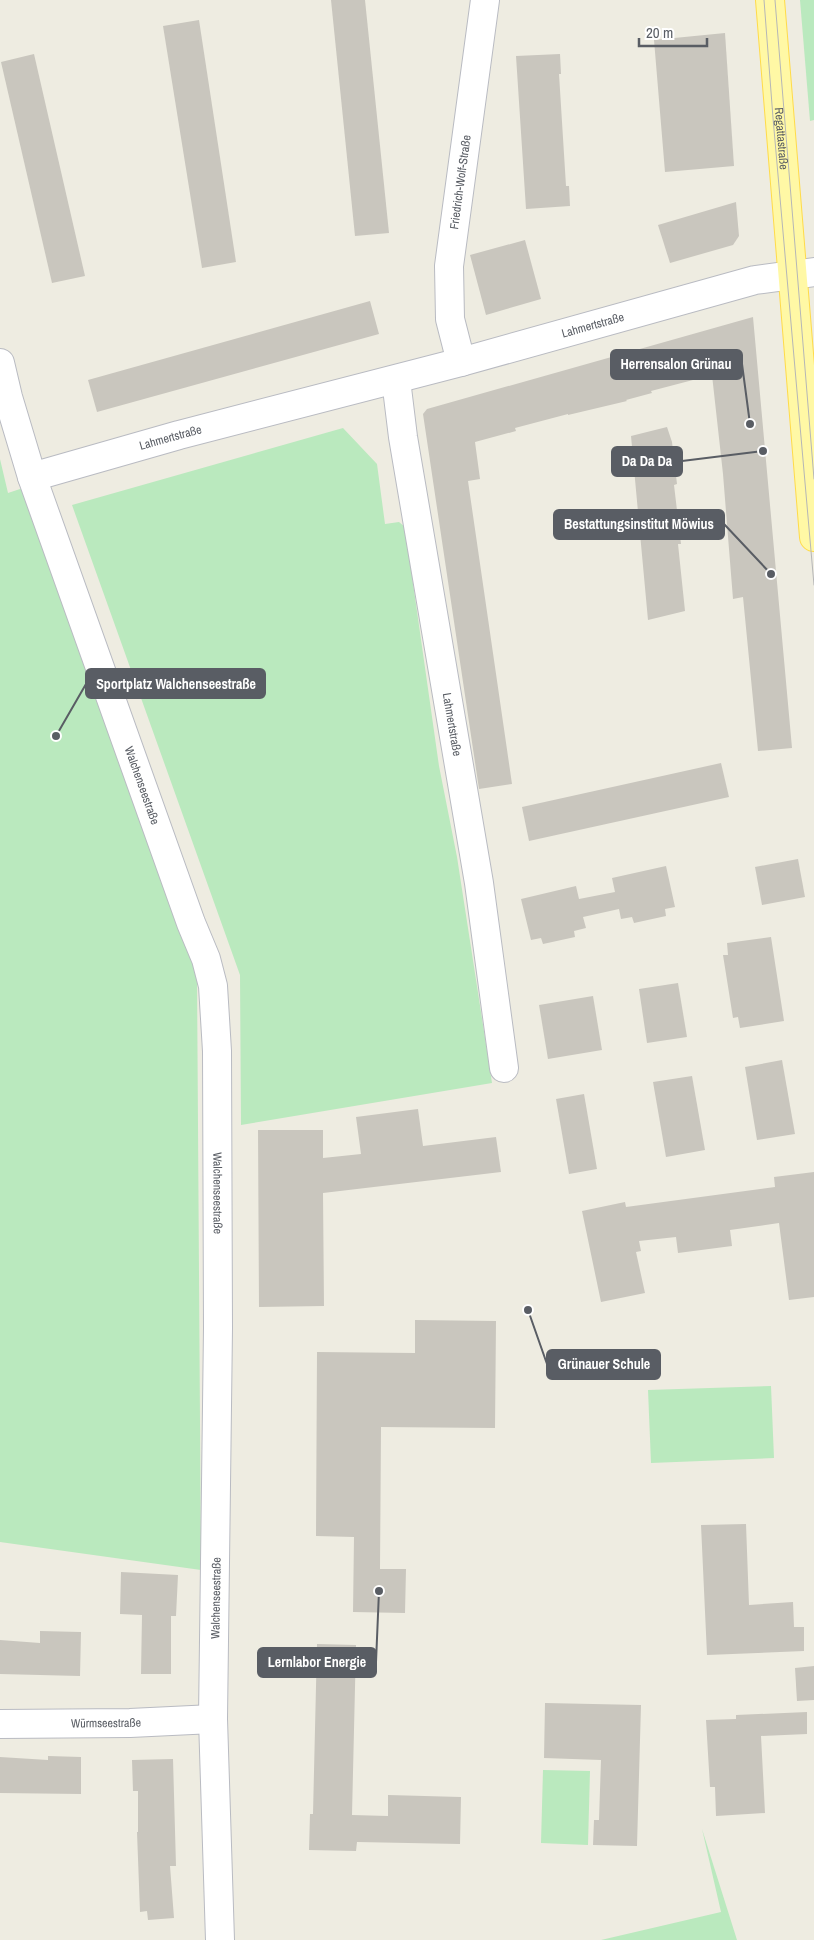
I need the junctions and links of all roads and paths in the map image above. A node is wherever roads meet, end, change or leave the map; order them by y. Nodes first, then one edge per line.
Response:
1 (486, 0) edge
2 (770, 0) edge
3 (803, 274) edge
4 (461, 362) junction
5 (0, 364) edge
6 (396, 380) junction
7 (32, 477) junction
8 (814, 537) edge
9 (504, 1068) dead end
10 (214, 1719) junction
11 (0, 1724) edge
12 (220, 1940) edge

1 - 4 street, Friedrich-Wolf-Straße
2 - 3 main road, Regattastraße
3 - 4 street, Lahmertstraße
3 - 8 main road, Regattastraße
4 - 6 street, Lahmertstraße
5 - 7 street, Walchenseestraße
6 - 7 street, Lahmertstraße
6 - 9 street, Lahmertstraße
7 - 10 street, Walchenseestraße
10 - 11 street, Würmseestraße
10 - 12 street, Walchenseestraße

